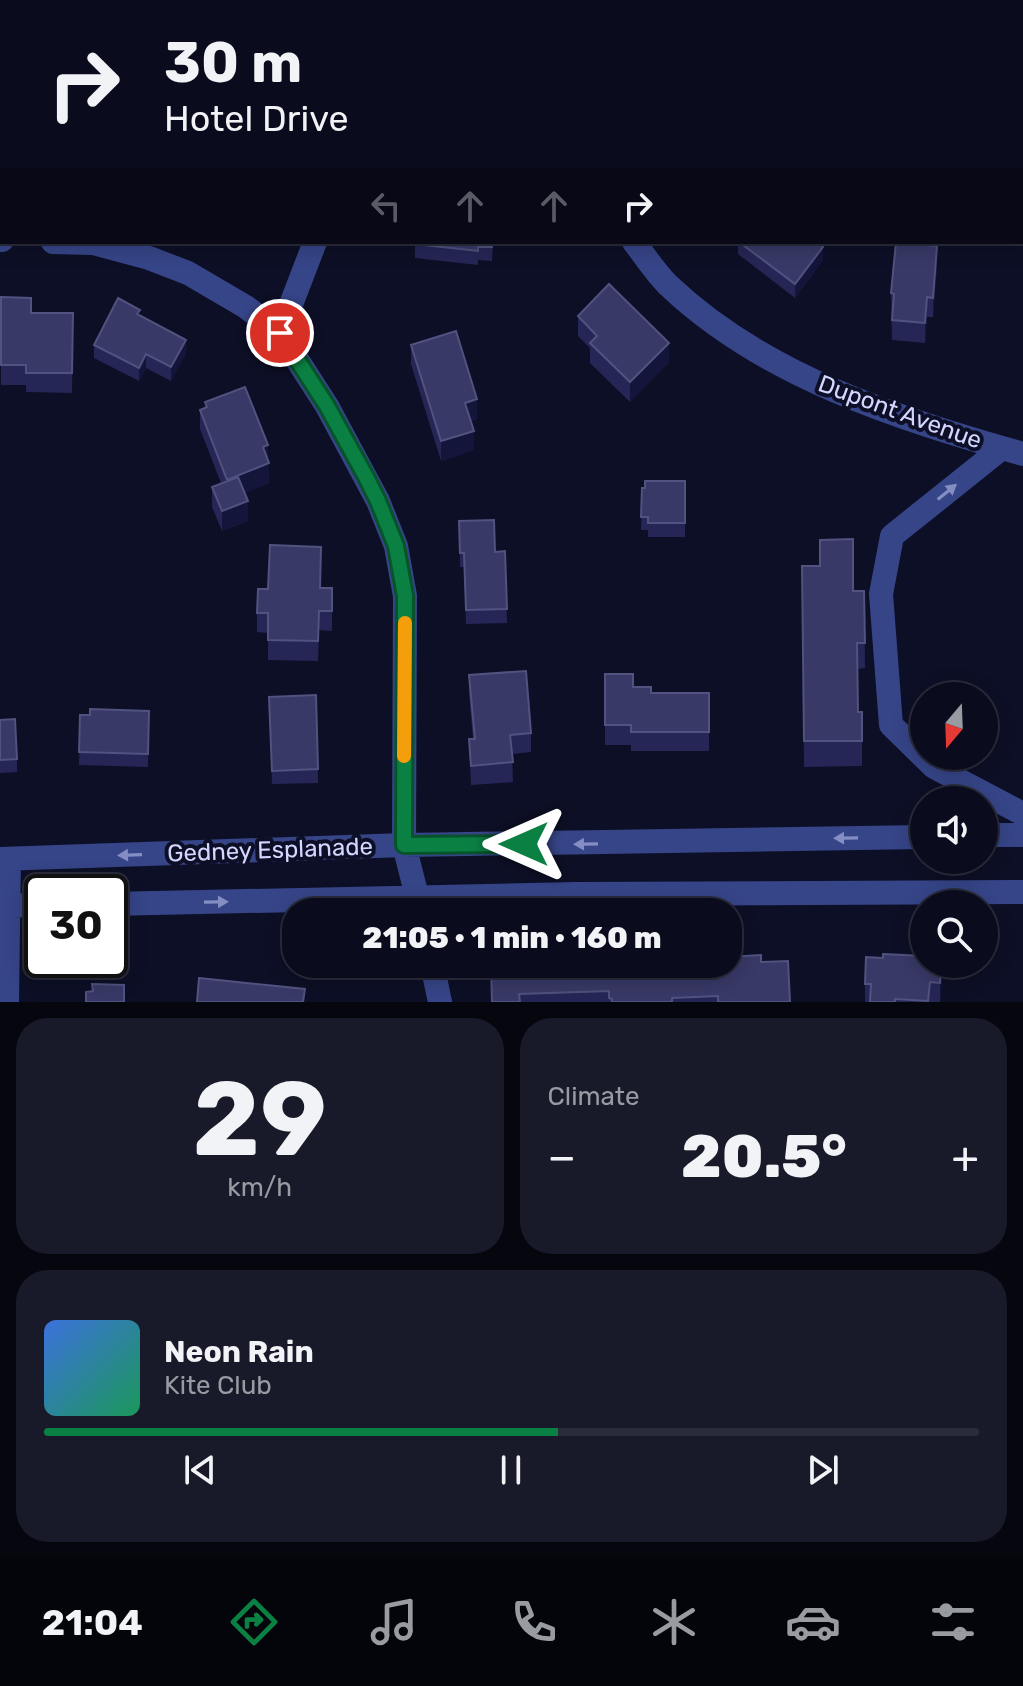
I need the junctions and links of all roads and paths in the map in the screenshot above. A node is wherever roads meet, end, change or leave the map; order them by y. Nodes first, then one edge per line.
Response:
1 (97, 244) edge
2 (314, 244) edge
3 (636, 244) edge
4 (280, 333) junction
5 (1013, 451) edge
6 (1023, 814) edge
7 (998, 835) edge
8 (1023, 835) edge
9 (910, 837) edge
10 (404, 845) junction
11 (4, 859) edge
12 (1023, 892) edge
13 (417, 898) edge
14 (721, 898) edge
15 (128, 904) edge
16 (282, 904) edge
17 (24, 905) edge
18 (4, 906) edge
19 (435, 978) edge
20 (7, 1002) edge
21 (440, 1002) edge

1 - 4 street
2 - 4 street
3 - 5 street, Dupont Avenue
4 - 10 street
6 -> 5 street
7 - 8 street
9 -> 10 street, Gedney Esplanade
10 -> 11 street, Gedney Esplanade
10 - 13 street
11 - 18 street
12 - 14 street, Gedney Esplanade
15 -> 16 street, Gedney Esplanade
17 - 18 street
18 - 20 street
19 - 21 street

